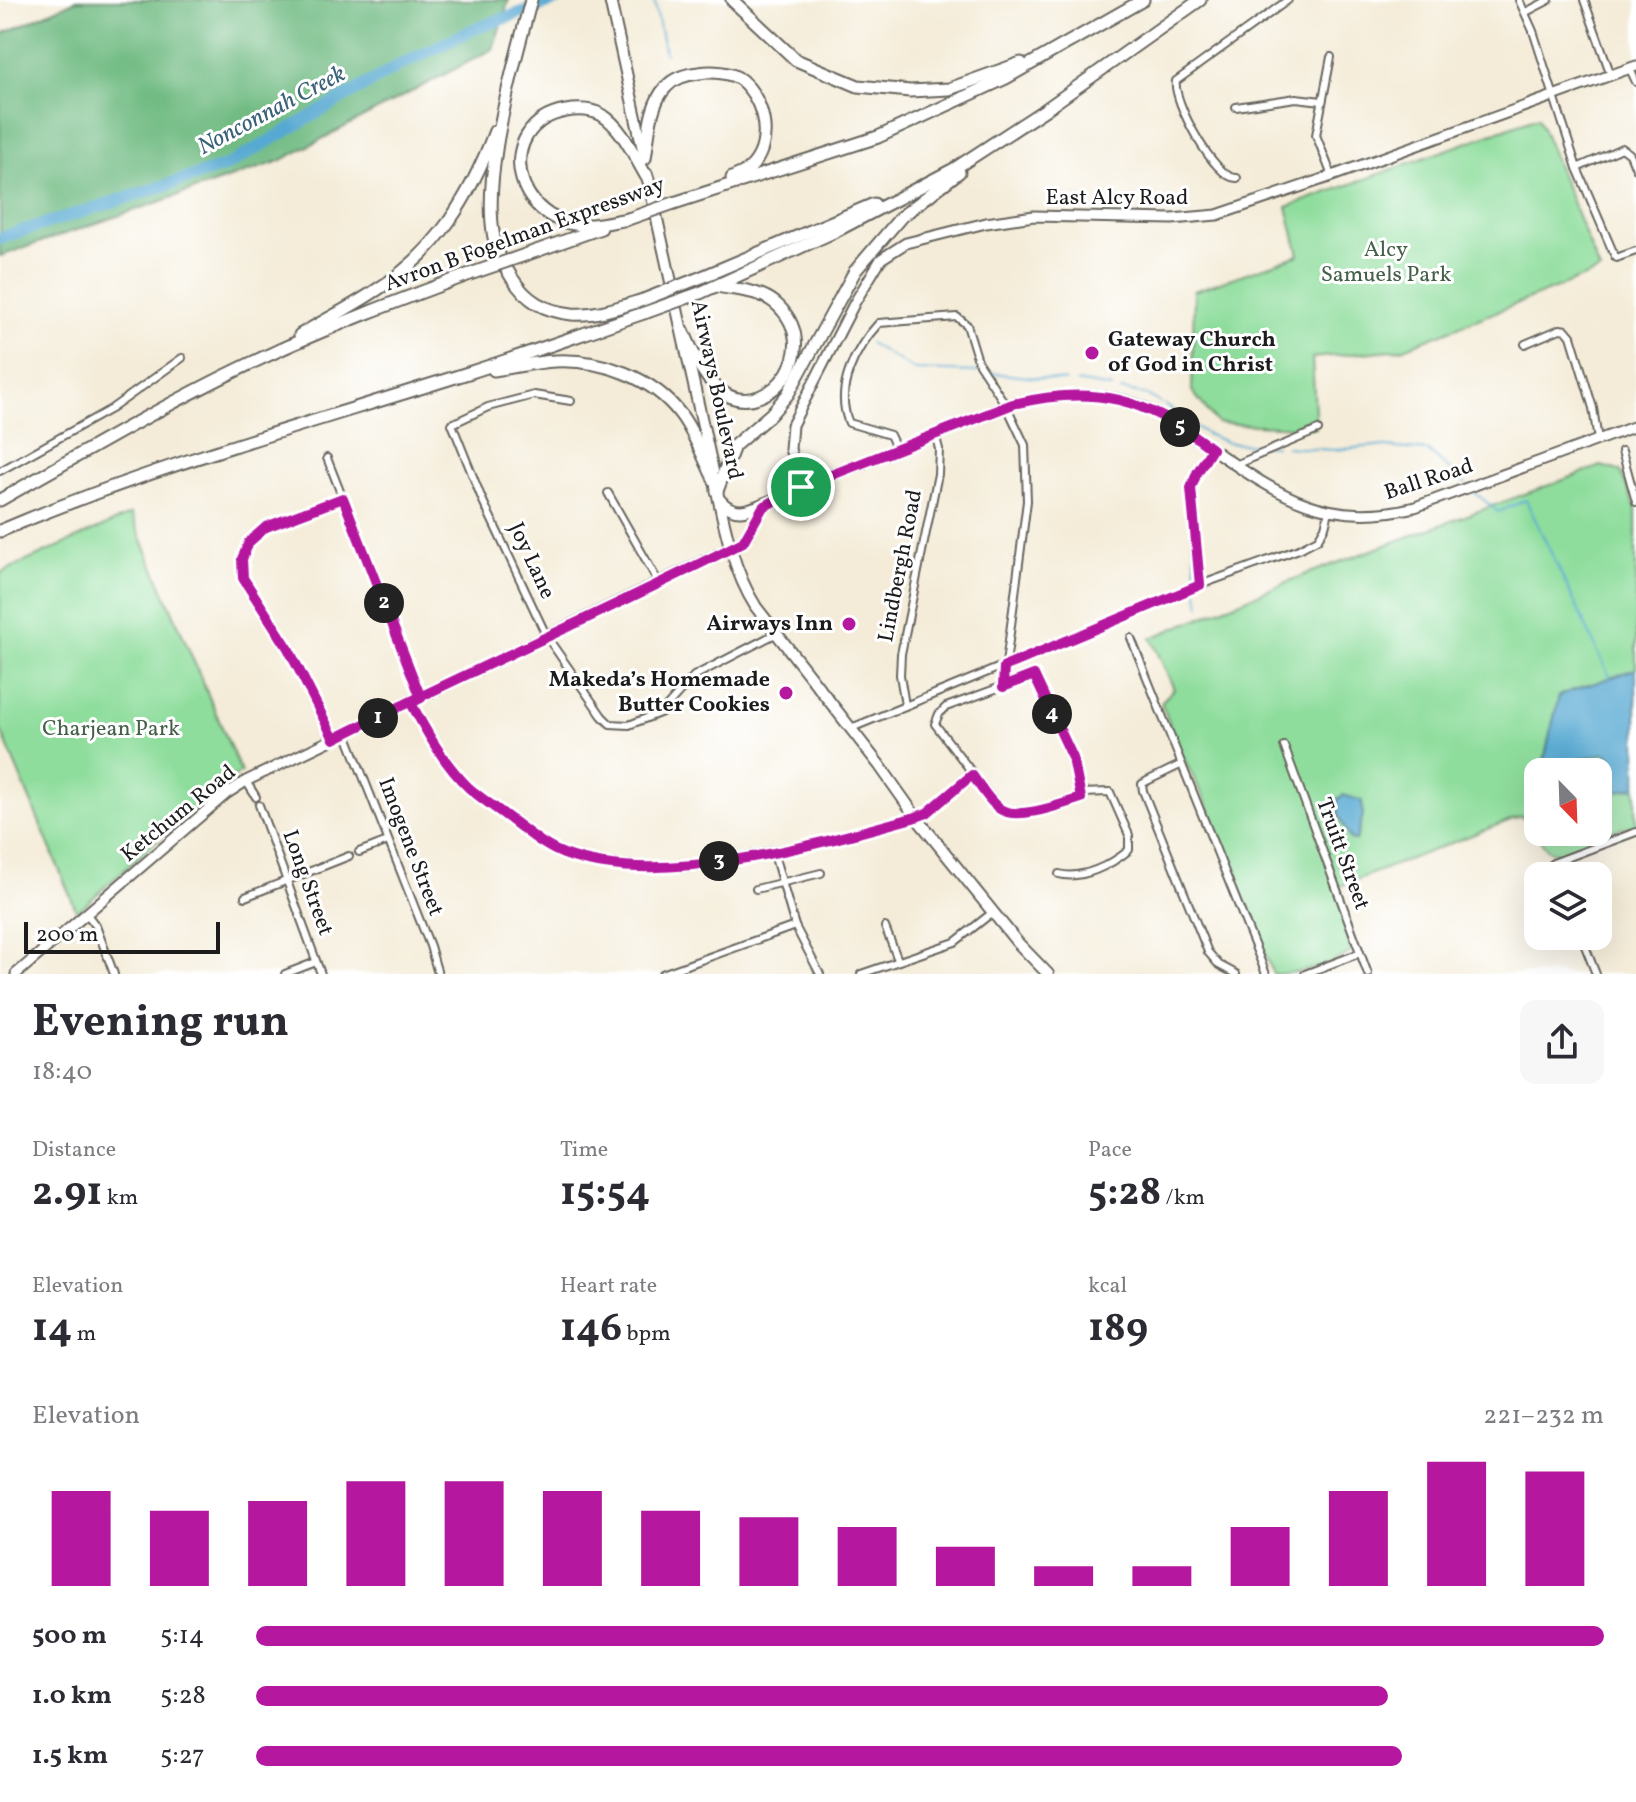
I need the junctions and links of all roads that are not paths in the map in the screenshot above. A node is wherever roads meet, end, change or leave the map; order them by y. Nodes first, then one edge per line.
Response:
1 (531, 0) edge
2 (610, 0) edge
3 (732, 0) edge
4 (1143, 0) edge
5 (1200, 0) edge
6 (1288, 0) edge
7 (1519, 0) edge
8 (1549, 0) edge
9 (1584, 0) edge
10 (1526, 12) junction
11 (1077, 40) junction
12 (1331, 57) dead end
13 (1633, 67) edge
14 (1611, 75) junction
15 (1636, 82) edge
16 (1552, 95) junction
17 (507, 96) junction
18 (1322, 101) junction
19 (1236, 107) dead end
20 (990, 147) junction
21 (645, 158) junction
22 (1577, 168) junction
23 (1636, 169) edge
24 (1332, 176) junction
25 (1237, 178) dead end
26 (648, 179) junction
27 (917, 188) junction
28 (698, 195) junction
29 (628, 219) junction
30 (1636, 251) edge
31 (716, 286) junction
32 (645, 306) junction
33 (683, 330) junction
34 (1525, 344) dead end
35 (182, 358) dead end
36 (262, 358) junction
37 (470, 373) junction
38 (571, 401) dead end
39 (1007, 407) junction
40 (1636, 426) edge
41 (1318, 430) dead end
42 (935, 434) junction
43 (1598, 440) junction
44 (1212, 449) junction
45 (897, 450) junction
46 (1622, 451) dead end
47 (327, 458) dead end
48 (1235, 465) junction
49 (1, 468) edge
50 (801, 487) junction
51 (717, 490) junction
52 (608, 493) dead end
53 (343, 498) junction
54 (1636, 499) edge
55 (0, 500) edge
56 (773, 500) junction
57 (1329, 511) junction
58 (0, 531) edge
59 (731, 547) junction
60 (659, 583) junction
61 (1197, 586) junction
62 (775, 634) junction
63 (547, 637) junction
64 (1131, 638) dead end
65 (1004, 667) junction
66 (1003, 687) junction
67 (416, 700) junction
68 (905, 705) junction
69 (849, 729) junction
70 (346, 733) junction
71 (334, 739) junction
72 (1284, 746) dead end
73 (1180, 765) junction
74 (972, 775) junction
75 (246, 781) junction
76 (1081, 793) junction
77 (916, 817) junction
78 (1636, 832) edge
79 (388, 841) junction
80 (773, 851) junction
81 (359, 852) dead end
82 (349, 856) dead end
83 (1556, 862) edge
84 (821, 873) dead end
85 (1059, 874) dead end
86 (287, 881) junction
87 (782, 882) junction
88 (756, 889) dead end
89 (245, 897) dead end
90 (993, 912) junction
91 (86, 913) junction
92 (795, 926) junction
93 (885, 927) dead end
94 (1587, 950) edge
95 (1360, 953) junction
96 (898, 960) junction
97 (316, 962) junction
98 (686, 966) junction
99 (16, 974) edge
100 (114, 974) edge
101 (285, 974) edge
102 (321, 974) edge
103 (438, 974) edge
104 (662, 974) edge
105 (689, 974) edge
106 (820, 974) edge
107 (861, 974) edge
108 (1048, 974) edge
109 (1236, 974) edge
110 (1266, 974) edge
111 (1305, 974) edge
112 (1368, 974) edge
113 (1596, 974) edge

1 - 17 highway
2 - 21 main road, Airways Boulevard
3 - 11 highway
4 - 11 highway
5 - 20 highway
6 - 25 street
7 - 10 street
8 - 10 street
9 - 14 street
10 - 16 street
11 - 28 highway, Avron B Fogelman Expressway
12 - 18 street
13 - 14 main road, East Alcy Road
13 - 15 street
14 - 16 main road, East Alcy Road
16 - 22 street
16 - 24 main road, East Alcy Road
17 - 32 highway
17 - 36 highway
18 - 19 street
18 - 24 street
20 - 27 highway
20 - 51 highway
21 - 26 main road, Airways Boulevard
21 - 28 highway
22 - 23 street
22 - 30 street
24 - 50 main road, East Alcy Road
26 - 29 highway
26 - 33 main road, Airways Boulevard
27 - 31 highway
27 - 32 highway, bridge
28 - 29 highway, Avron B Fogelman Expressway, bridge
29 - 36 highway, Avron B Fogelman Expressway, bridge
31 - 32 highway, bridge
31 - 33 highway
32 - 37 highway
33 - 51 main road, Airways Boulevard
34 - 43 street
35 - 49 street
36 - 55 highway, Avron B Fogelman Expressway
37 - 51 highway
37 - 58 highway
38 - 63 street, Joy Lane
39 - 42 main road, Ketchum Road
39 - 44 main road, Ketchum Road
39 - 45 street
39 - 65 street
40 - 43 main road, Ball Road
41 - 48 street
42 - 45 main road, Ketchum Road
42 - 68 street, Lindbergh Road
43 - 57 main road, Ball Road
44 - 48 main road, Ketchum Road
44 - 61 street
45 - 50 main road, Ketchum Road
46 - 54 street
47 - 53 street
48 - 57 main road, Ketchum Road
50 - 56 main road, Ketchum Road
51 - 56 main road
51 - 59 main road, Airways Boulevard
52 - 60 street
53 - 67 street
53 - 71 street
56 - 59 main road, Ketchum Road
57 - 61 street
59 - 60 main road, Ketchum Road
59 - 62 main road, Airways Boulevard
60 - 63 main road, Ketchum Road
61 - 65 street
62 - 63 street, Joy Lane
62 - 69 main road, Airways Boulevard
63 - 67 main road, Ketchum Road
64 - 73 street
65 - 66 street
65 - 68 street
66 - 74 street
66 - 76 street
67 - 70 main road, Ketchum Road
67 - 80 street
68 - 69 street
69 - 77 main road, Airways Boulevard
70 - 71 main road, Ketchum Road
70 - 79 street, Imogene Street
71 - 75 main road, Ketchum Road
72 - 95 street, Truitt Street
73 - 109 street
73 - 110 street
74 - 76 street
74 - 77 street
75 - 86 street, Long Street
75 - 91 main road, Ketchum Road
76 - 85 street
77 - 80 street
77 - 90 main road, Airways Boulevard
78 - 83 street
79 - 81 street
79 - 103 street, Imogene Street
80 - 87 street
82 - 86 street
84 - 87 street
86 - 89 street
86 - 97 street, Long Street
87 - 88 street
87 - 92 street
90 - 96 street
90 - 108 main road, Airways Boulevard
91 - 99 main road, Ketchum Road
91 - 100 street
92 - 98 street
92 - 106 street
93 - 96 street
94 - 113 street
95 - 111 street
95 - 112 street, Truitt Street
96 - 107 street
97 - 101 street
97 - 102 street, Long Street
98 - 104 street
98 - 105 street

